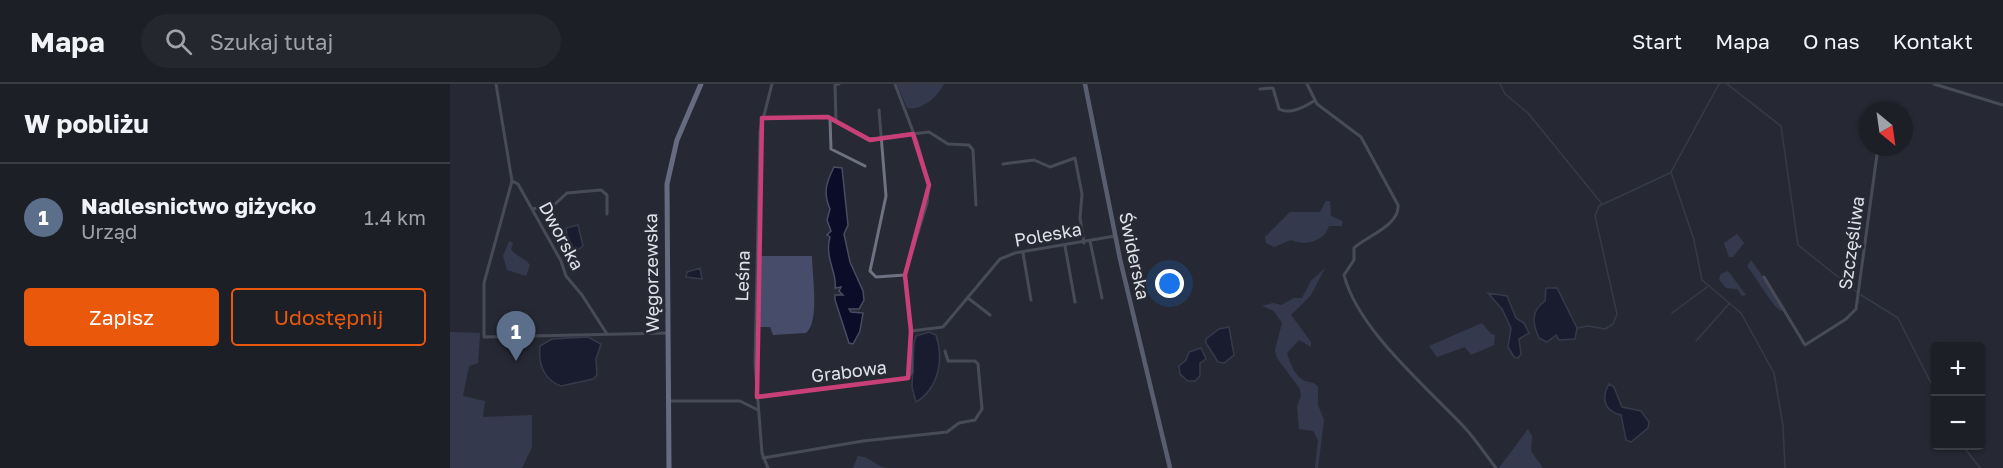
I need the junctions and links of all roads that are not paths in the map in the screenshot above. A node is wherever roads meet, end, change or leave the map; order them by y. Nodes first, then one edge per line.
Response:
1 (496, 84) edge
2 (701, 84) edge
3 (772, 84) edge
4 (839, 84) edge
5 (895, 84) edge
6 (1085, 84) edge
7 (1307, 84) edge
8 (1934, 84) edge
9 (1260, 89) dead end
10 (1314, 101) junction
11 (2003, 105) edge
12 (879, 110) dead end
13 (762, 118) junction
14 (830, 119) junction
15 (836, 122) junction
16 (913, 134) junction
17 (882, 139) junction
18 (1877, 156) edge
19 (1002, 164) dead end
20 (865, 166) dead end
21 (512, 181) junction
22 (976, 205) dead end
23 (532, 209) junction
24 (607, 214) dead end
25 (1115, 236) junction
26 (1090, 241) junction
27 (1084, 243) junction
28 (1065, 246) junction
29 (1023, 253) junction
30 (905, 275) junction
31 (1764, 277) dead end
32 (969, 298) junction
33 (1102, 298) dead end
34 (1031, 300) dead end
35 (1075, 302) dead end
36 (990, 315) dead end
37 (911, 331) junction
38 (668, 333) junction
39 (607, 334) junction
40 (945, 351) dead end
41 (757, 397) junction
42 (669, 401) junction
43 (758, 410) junction
44 (763, 458) junction
45 (669, 468) edge
46 (768, 468) edge
47 (1170, 468) edge
48 (1496, 468) edge

1 - 21 street, Dworska
2 - 38 main road, Węgorzewska
3 - 13 street, Leśna
4 - 15 street
5 - 16 street
6 - 25 street, Świderska
7 - 10 street
8 - 11 street
9 - 10 street
10 - 48 street
12 - 17 street
13 - 14 street
13 - 41 street, Leśna
14 - 15 street
14 - 20 street
15 - 17 street
16 - 17 street
16 - 22 street
16 - 30 street
17 - 30 street
18 - 31 street, Szczęśliwa
19 - 27 street
21 - 23 street, Dworska
21 - 39 street
23 - 24 street
23 - 39 street, Dworska
25 - 26 street, Poleska
25 - 47 street, Świderska
26 - 27 street, Poleska
26 - 33 street
27 - 28 street, Poleska
28 - 29 street, Poleska
28 - 35 street
29 - 32 street, Poleska
29 - 34 street
30 - 37 street
32 - 36 street
32 - 37 street, Poleska
37 - 41 street, Grabowa
38 - 39 street
38 - 42 main road, Węgorzewska
40 - 44 street
41 - 43 street, Leśna
42 - 43 street
42 - 45 main road, Węgorzewska
43 - 44 street, Leśna
44 - 46 street, Leśna

